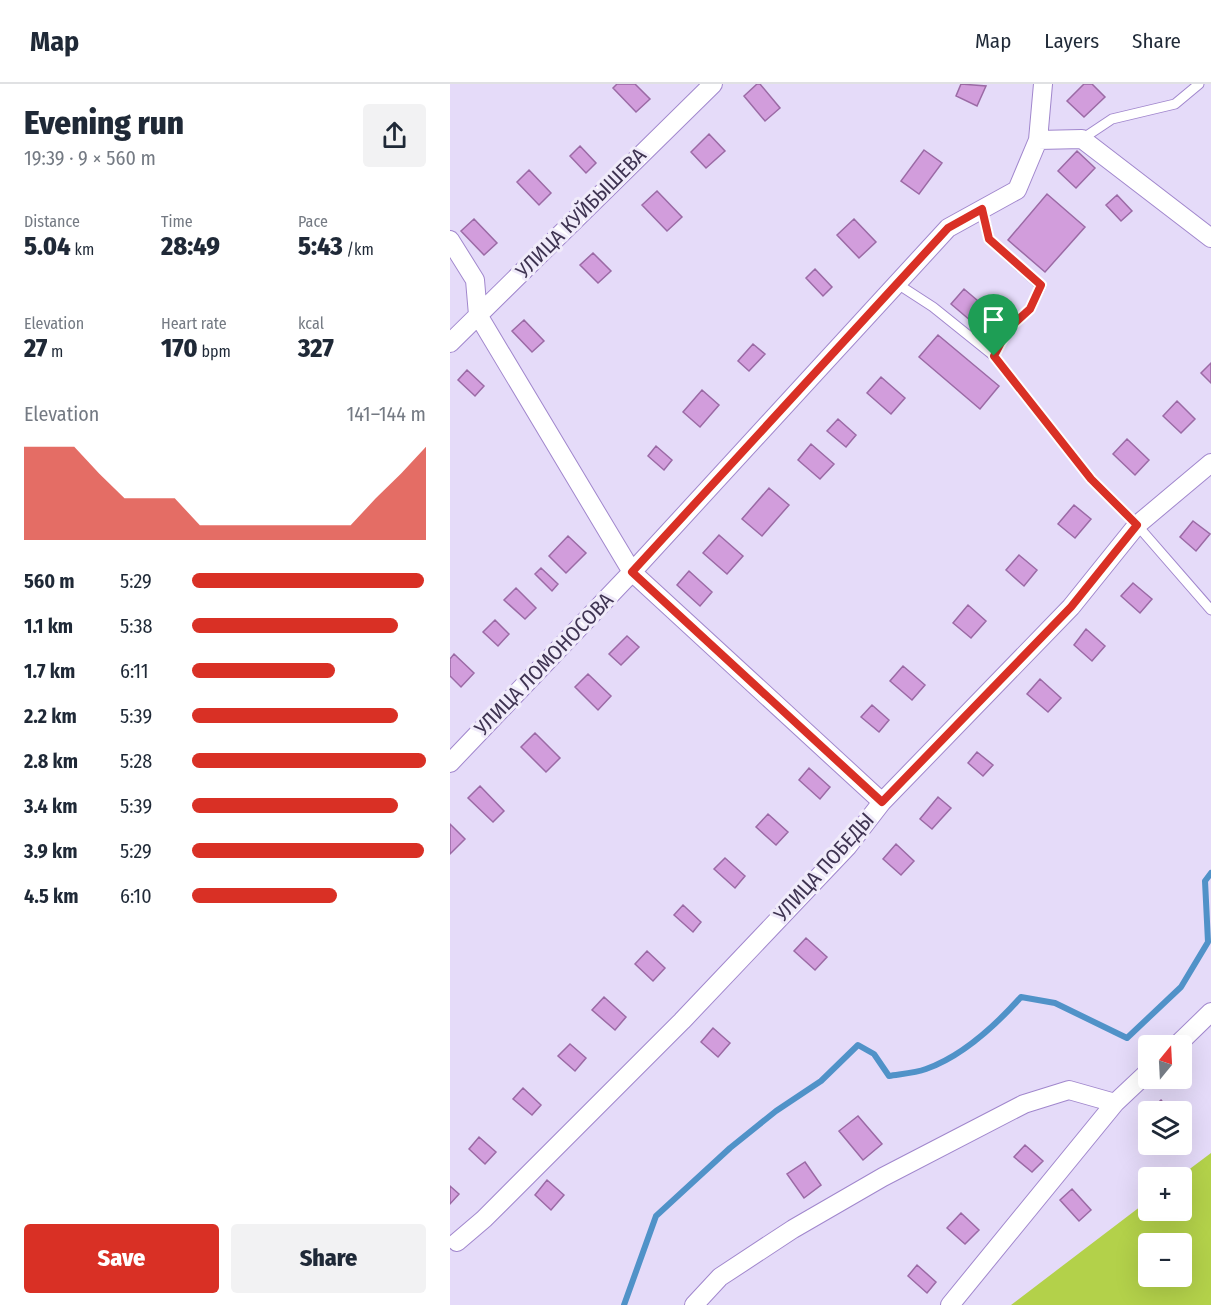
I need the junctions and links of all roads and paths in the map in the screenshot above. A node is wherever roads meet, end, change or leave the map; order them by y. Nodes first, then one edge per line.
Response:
1 (713, 84) edge
2 (1043, 84) edge
3 (1199, 84) edge
4 (1082, 139) junction
5 (1038, 140) junction
6 (982, 209) junction
7 (1211, 238) edge
8 (450, 240) edge
9 (896, 283) junction
10 (478, 315) junction
11 (450, 343) edge
12 (994, 356) junction
13 (1211, 463) edge
14 (1137, 525) junction
15 (632, 572) junction
16 (1211, 610) edge
17 (450, 763) edge
18 (882, 802) junction
19 (1211, 1012) edge
20 (1187, 1035) edge
21 (1138, 1081) edge
22 (1115, 1103) junction
23 (457, 1242) dead end
24 (694, 1305) edge
25 (950, 1305) edge

1 - 10 street, УЛИЦА КУЙБЫШЕВА
2 - 5 street, УЛИЦА ЛОМОНОСОВА
3 - 4 lane
4 - 5 street
4 - 7 street
5 - 6 street, УЛИЦА ЛОМОНОСОВА
6 - 9 street, УЛИЦА ЛОМОНОСОВА
6 - 12 lane
8 - 10 street
9 - 12 lane
9 - 15 street, УЛИЦА ЛОМОНОСОВА
10 - 11 street, УЛИЦА КУЙБЫШЕВА
10 - 15 street
12 - 14 lane
13 - 14 street, УЛИЦА ПОБЕДЫ
14 - 16 lane
14 - 18 street, УЛИЦА ПОБЕДЫ
15 - 17 street, УЛИЦА ЛОМОНОСОВА
15 - 18 street
18 - 23 street, УЛИЦА ПОБЕДЫ
19 - 20 street
21 - 22 street
22 - 24 street
22 - 25 street

